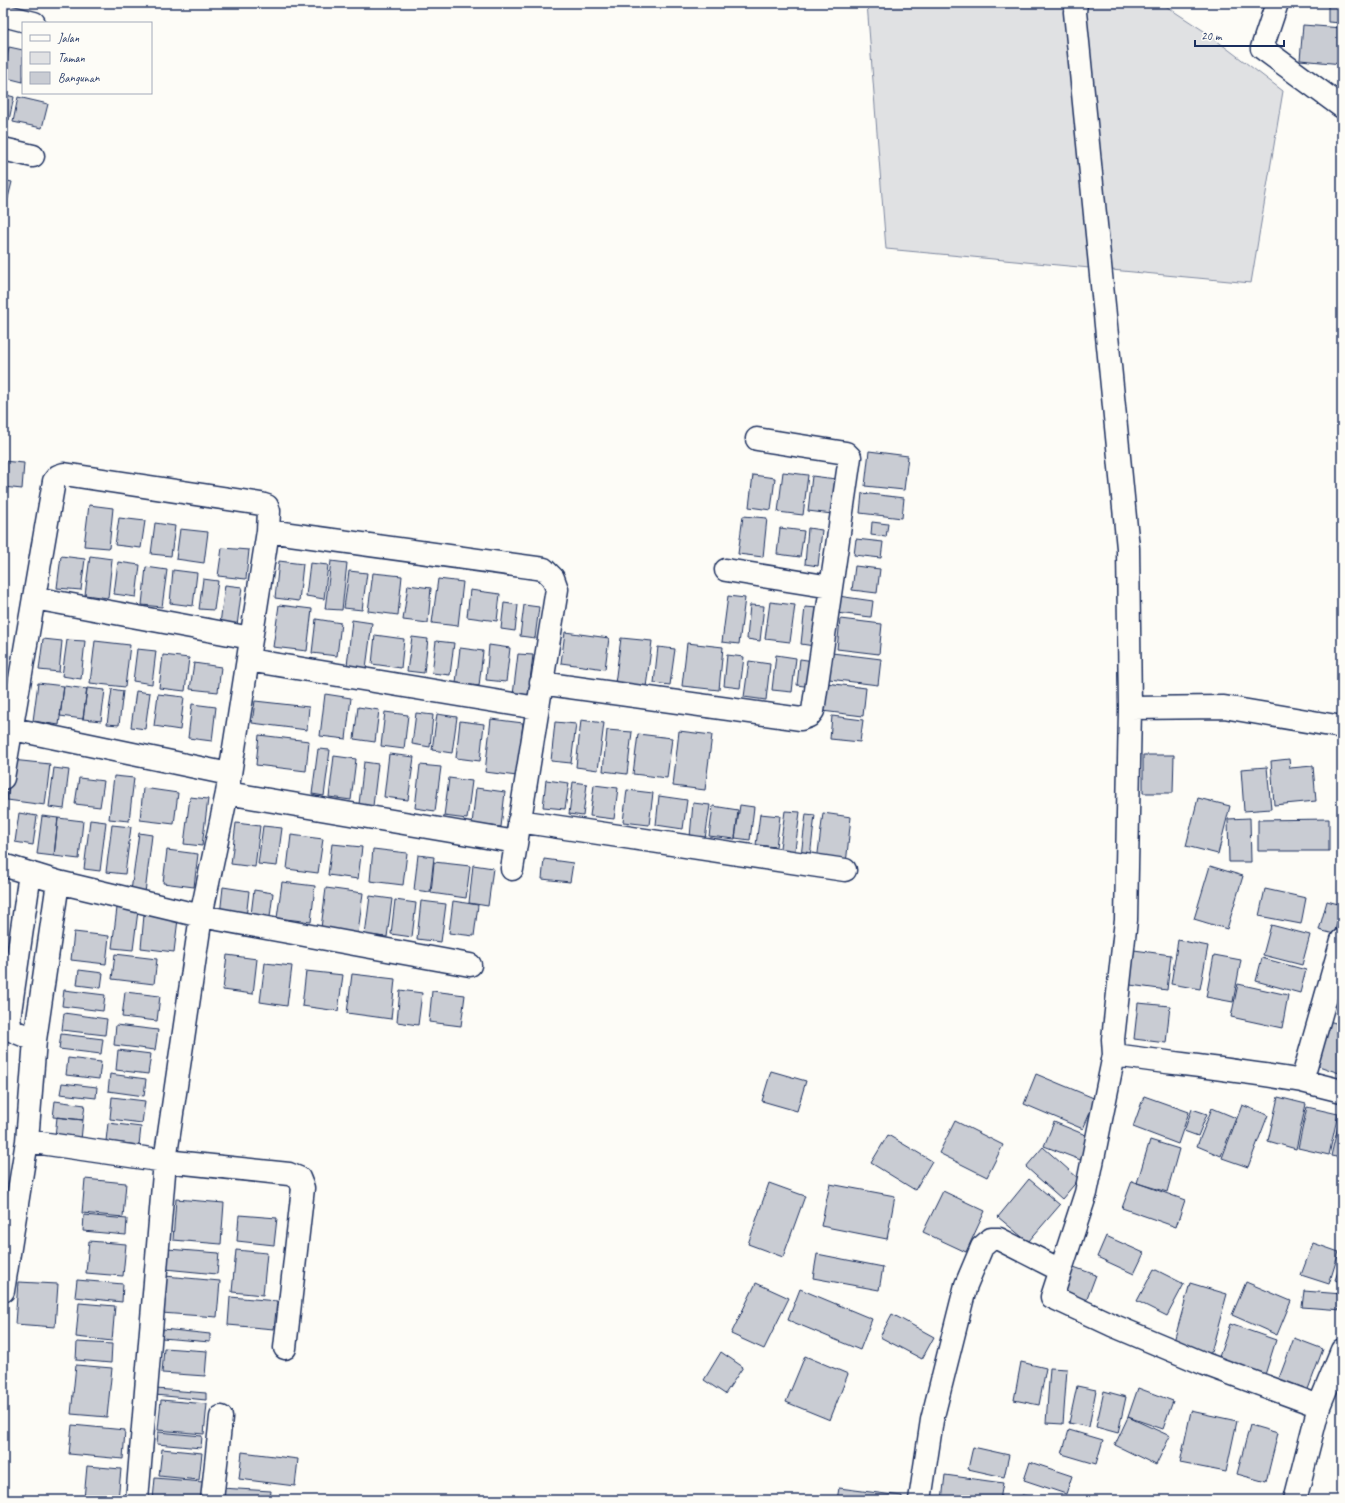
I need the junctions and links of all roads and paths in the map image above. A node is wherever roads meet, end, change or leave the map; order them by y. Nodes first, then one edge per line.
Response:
1 (1076, 3) edge
2 (1277, 3) edge
3 (3, 15) edge
4 (30, 22) edge
5 (1342, 107) edge
6 (3, 149) edge
7 (33, 156) dead end
8 (757, 439) dead end
9 (268, 531) junction
10 (726, 570) dead end
11 (831, 587) junction
12 (34, 598) junction
13 (251, 638) junction
14 (249, 660) junction
15 (541, 683) junction
16 (537, 708) junction
17 (1130, 708) junction
18 (1342, 728) edge
19 (13, 729) junction
20 (3, 778) edge
21 (228, 784) junction
22 (520, 821) junction
23 (516, 842) junction
24 (3, 865) edge
25 (512, 869) dead end
26 (845, 870) dead end
27 (30, 873) junction
28 (58, 882) junction
29 (201, 916) junction
30 (1342, 940) edge
31 (470, 965) dead end
32 (35, 1040) junction
33 (1114, 1055) junction
34 (1302, 1081) junction
35 (1342, 1091) edge
36 (28, 1141) junction
37 (165, 1160) junction
38 (1060, 1270) junction
39 (3, 1292) edge
40 (284, 1348) dead end
41 (1342, 1350) edge
42 (1319, 1406) junction
43 (221, 1417) dead end
44 (137, 1500) edge
45 (212, 1500) edge
46 (920, 1500) edge
47 (1295, 1500) edge

1 - 17 street
2 - 5 street
3 - 4 street
6 - 7 street
8 - 11 street
9 - 12 street
9 - 13 street
9 - 15 street
10 - 11 street
11 - 15 street
12 - 13 street
12 - 19 street
13 - 14 street
14 - 16 street
14 - 21 street
15 - 16 street
16 - 22 street
17 - 18 street
17 - 33 street
19 - 20 street
19 - 21 street
21 - 23 street
21 - 29 street
22 - 23 street
22 - 26 street
23 - 25 street
24 - 27 street
27 - 28 street
27 - 32 street
28 - 29 street
28 - 32 street
29 - 31 street
29 - 37 street
30 - 34 street
32 - 36 street
33 - 34 street
33 - 38 street
34 - 35 street
36 - 37 street
36 - 39 street
37 - 40 street
37 - 44 street
38 - 42 street
38 - 46 street
41 - 42 street
42 - 47 street
43 - 45 street

